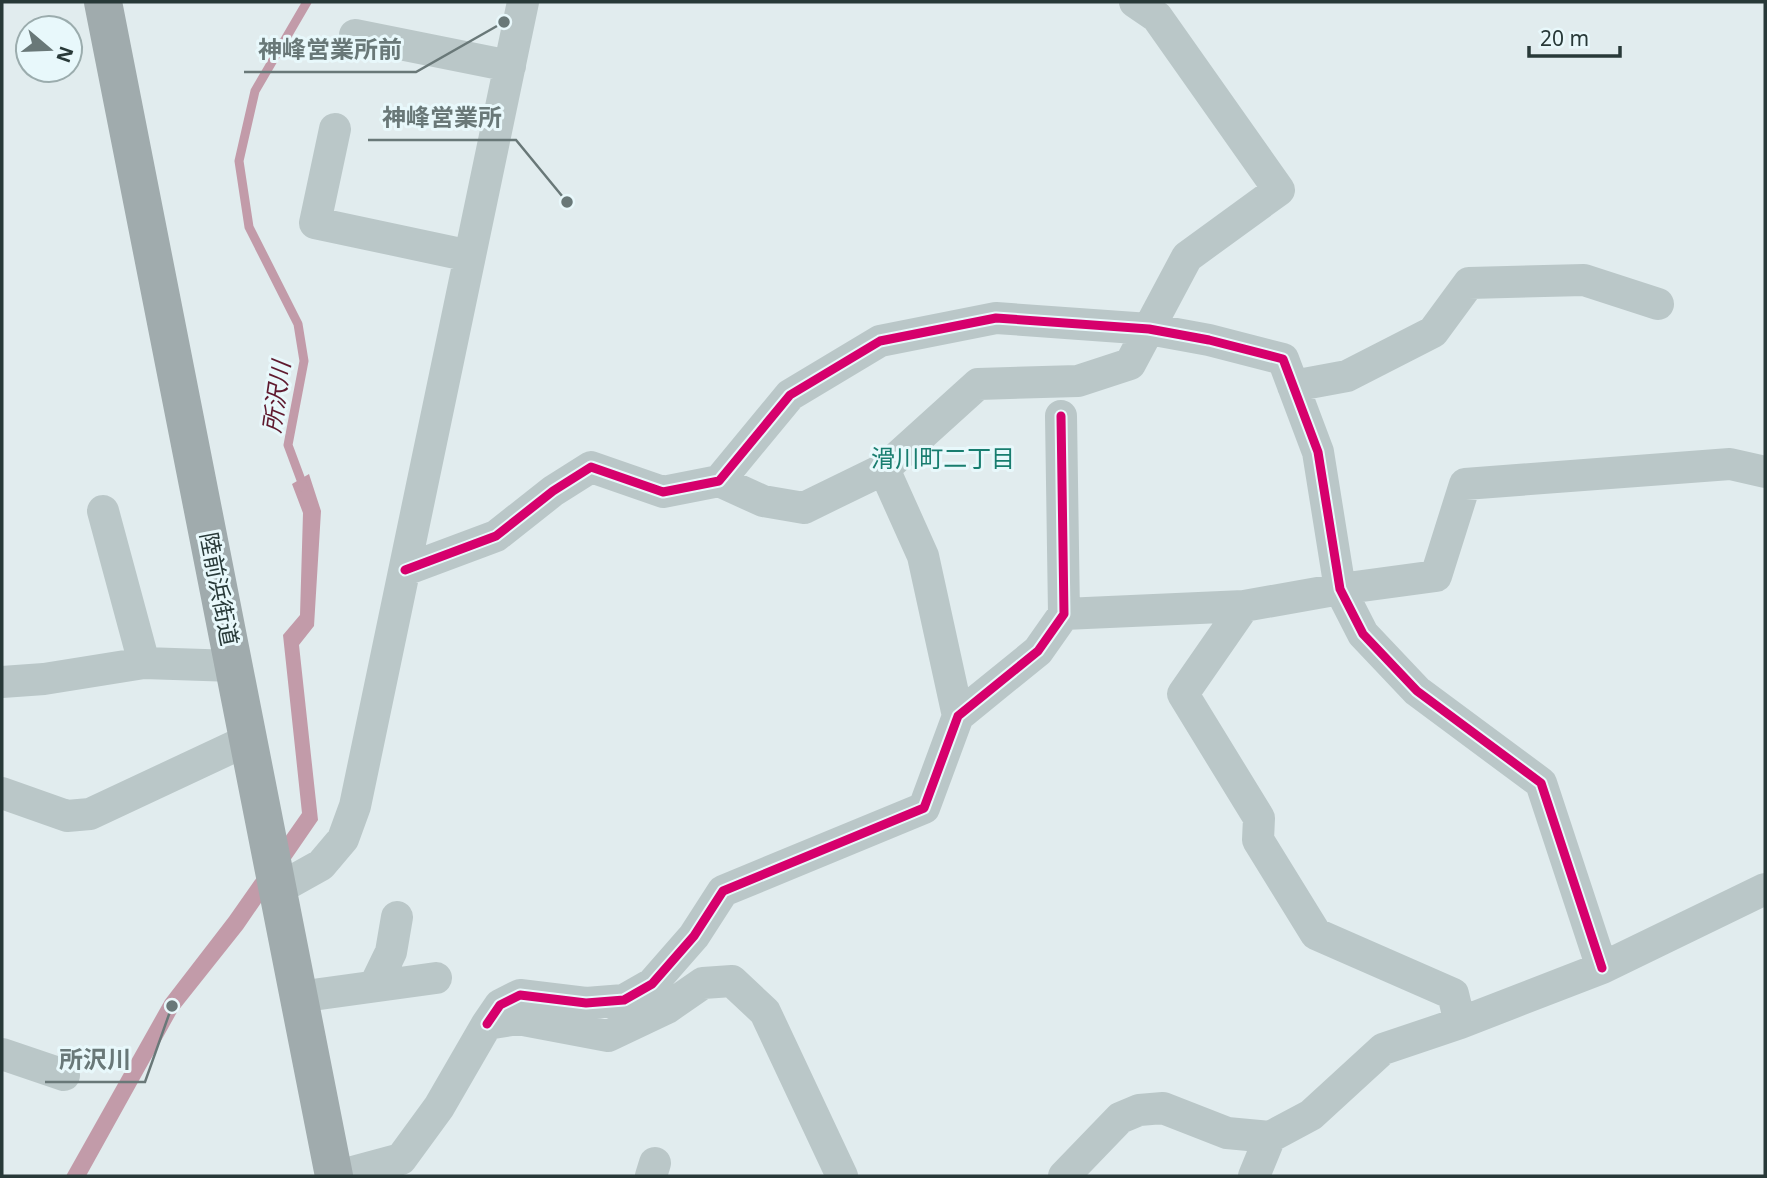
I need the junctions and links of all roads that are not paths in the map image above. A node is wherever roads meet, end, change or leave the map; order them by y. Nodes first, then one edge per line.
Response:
1 (103, 2) edge
2 (523, 2) edge
3 (1135, 2) edge
4 (355, 35) dead end
5 (510, 66) junction
6 (335, 129) dead end
7 (470, 256) junction
8 (1658, 304) dead end
9 (1149, 329) junction
10 (1293, 386) junction
11 (1061, 416) dead end
12 (884, 469) junction
13 (1765, 472) edge
14 (719, 481) junction
15 (103, 511) dead end
16 (405, 570) junction
17 (1339, 589) junction
18 (1244, 606) junction
19 (1065, 614) junction
20 (144, 663) junction
21 (234, 666) junction
22 (2, 682) edge
23 (958, 716) junction
24 (248, 740) junction
25 (2, 793) edge
26 (278, 889) junction
27 (1765, 889) edge
28 (397, 917) dead end
29 (1602, 968) junction
30 (436, 978) dead end
31 (375, 985) junction
32 (298, 997) junction
33 (1460, 1023) junction
34 (486, 1024) junction
35 (2, 1054) edge
36 (65, 1075) dead end
37 (1270, 1137) junction
38 (336, 1176) edge
39 (842, 1176) edge
40 (1064, 1176) edge
41 (1254, 1176) edge

1 - 21 highway, 陸前浜街道
2 - 5 street
3 - 9 street
4 - 5 street
5 - 7 street
6 - 7 street
7 - 16 street
8 - 10 street
9 - 10 street
9 - 12 street
9 - 14 street
10 - 17 street
11 - 19 street
12 - 14 street
12 - 23 street
13 - 17 street
14 - 16 street
15 - 20 street
16 - 26 street
17 - 18 street
17 - 29 street
18 - 19 street
18 - 33 street
19 - 23 street
20 - 21 street
20 - 22 street
21 - 24 highway, 陸前浜街道
23 - 34 street
24 - 25 street
24 - 26 highway, 陸前浜街道
26 - 32 highway, 陸前浜街道
27 - 29 street
28 - 31 street
29 - 33 street
30 - 31 street
31 - 32 street
32 - 38 highway, 陸前浜街道
33 - 37 street
34 - 38 street
34 - 39 street
35 - 36 street
37 - 40 street
37 - 41 street

